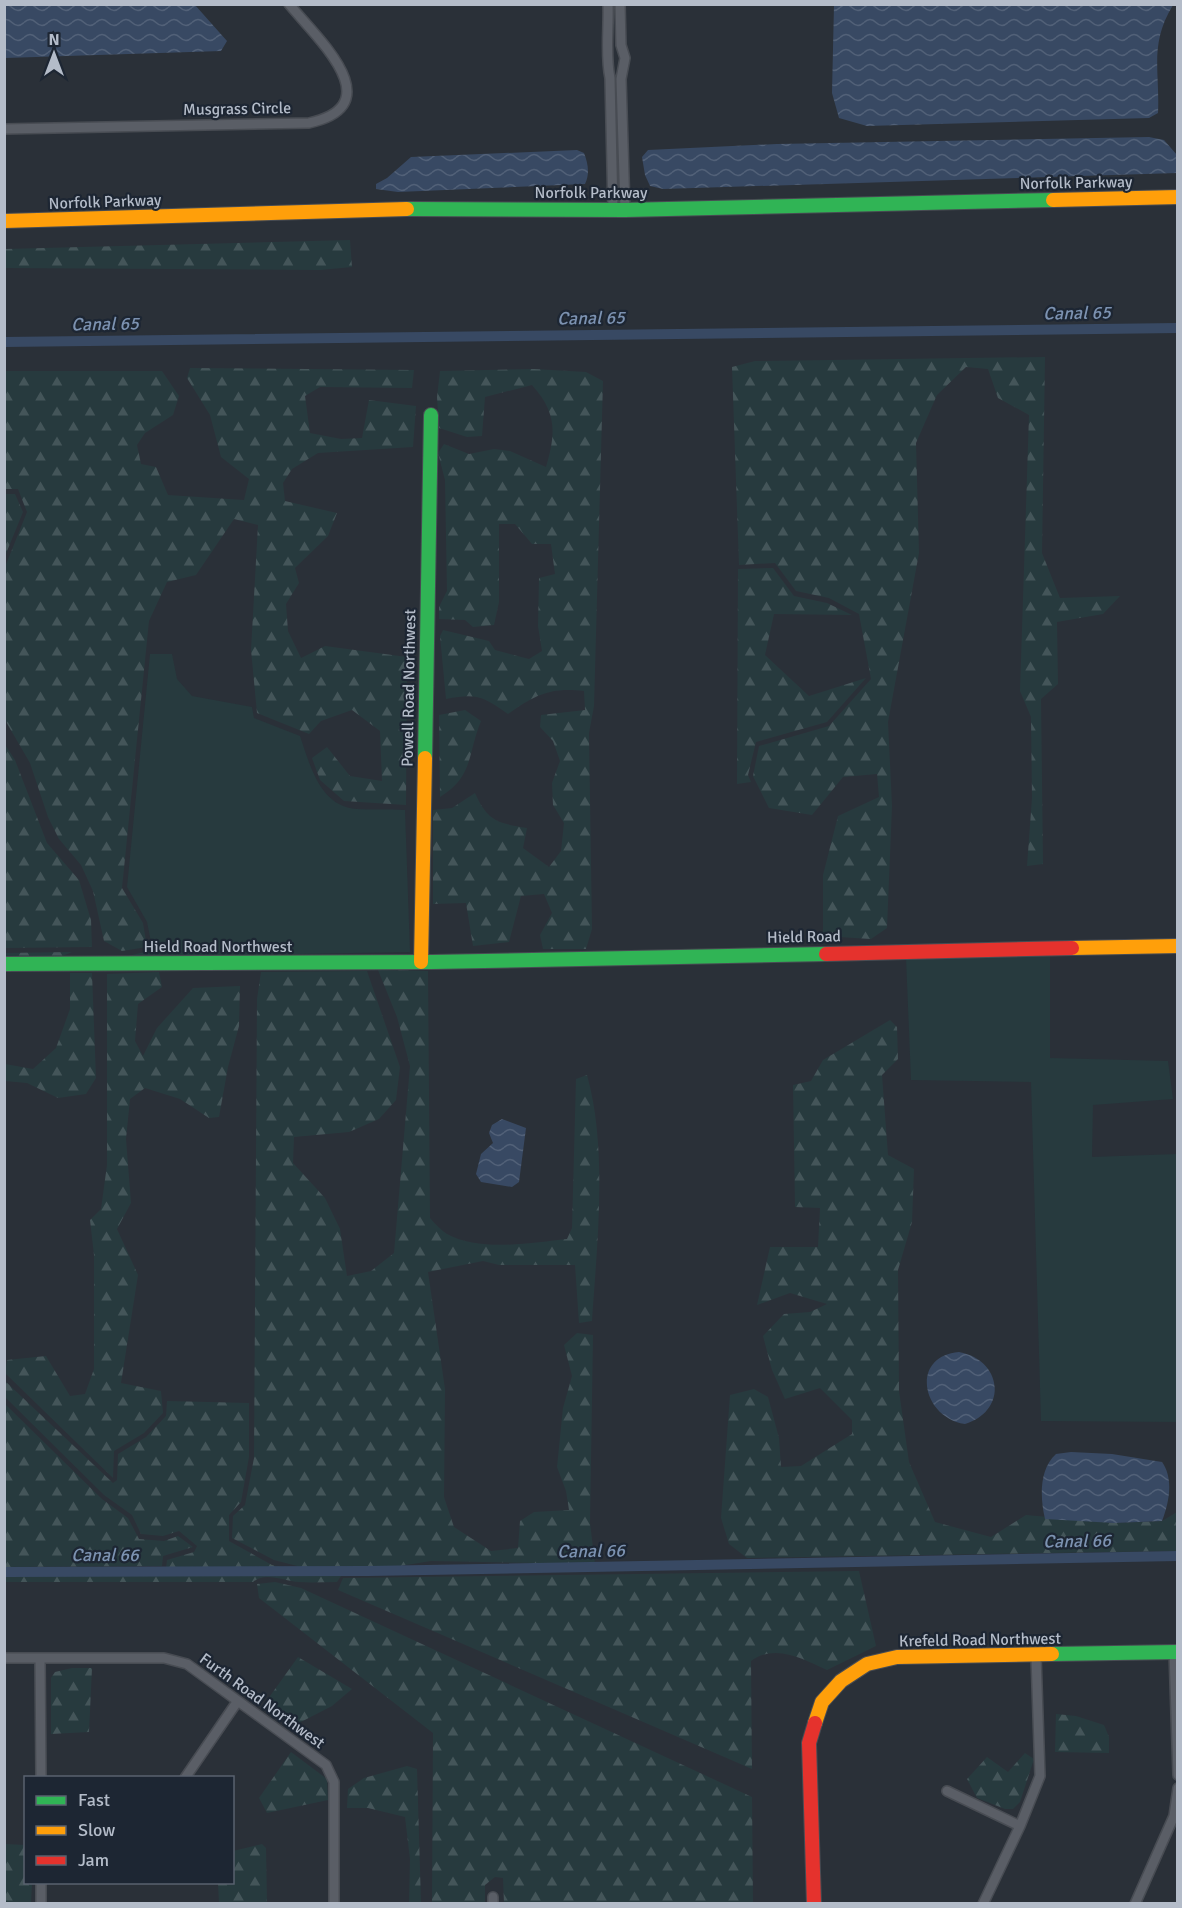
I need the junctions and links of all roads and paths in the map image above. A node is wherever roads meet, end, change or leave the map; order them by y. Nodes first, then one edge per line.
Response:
1 (289, 4) edge
2 (609, 4) edge
3 (620, 4) edge
4 (4, 129) edge
5 (1178, 197) edge
6 (619, 210) junction
7 (4, 221) edge
8 (431, 415) dead end
9 (1178, 946) edge
10 (426, 962) junction
11 (4, 964) edge
12 (1176, 1652) edge
13 (1036, 1656) junction
14 (4, 1658) edge
15 (40, 1658) junction
16 (237, 1702) junction
17 (1178, 1774) edge
18 (41, 1776) edge
19 (186, 1776) edge
20 (1178, 1788) edge
21 (947, 1791) dead end
22 (1020, 1826) junction
23 (41, 1884) edge
24 (41, 1904) edge
25 (334, 1904) edge
26 (814, 1904) edge
27 (983, 1904) edge
28 (1135, 1904) edge

1 - 4 street, Musgrass Circle
2 - 6 street
3 - 6 street
5 - 6 street, Norfolk Parkway
6 - 7 street, Norfolk Parkway
8 - 10 street, Powell Road Northwest
9 - 10 street, Hield Road
10 - 11 street, Hield Road Northwest
12 - 13 street, Krefeld Road Northwest
12 - 17 street
13 - 22 street
13 - 26 street, Krefeld Road Northwest
14 - 15 street, Furth Road Northwest
15 - 16 street, Furth Road Northwest
15 - 18 street
16 - 19 street
16 - 25 street, Furth Road Northwest
20 - 28 street
21 - 22 street
22 - 27 street
23 - 24 street

